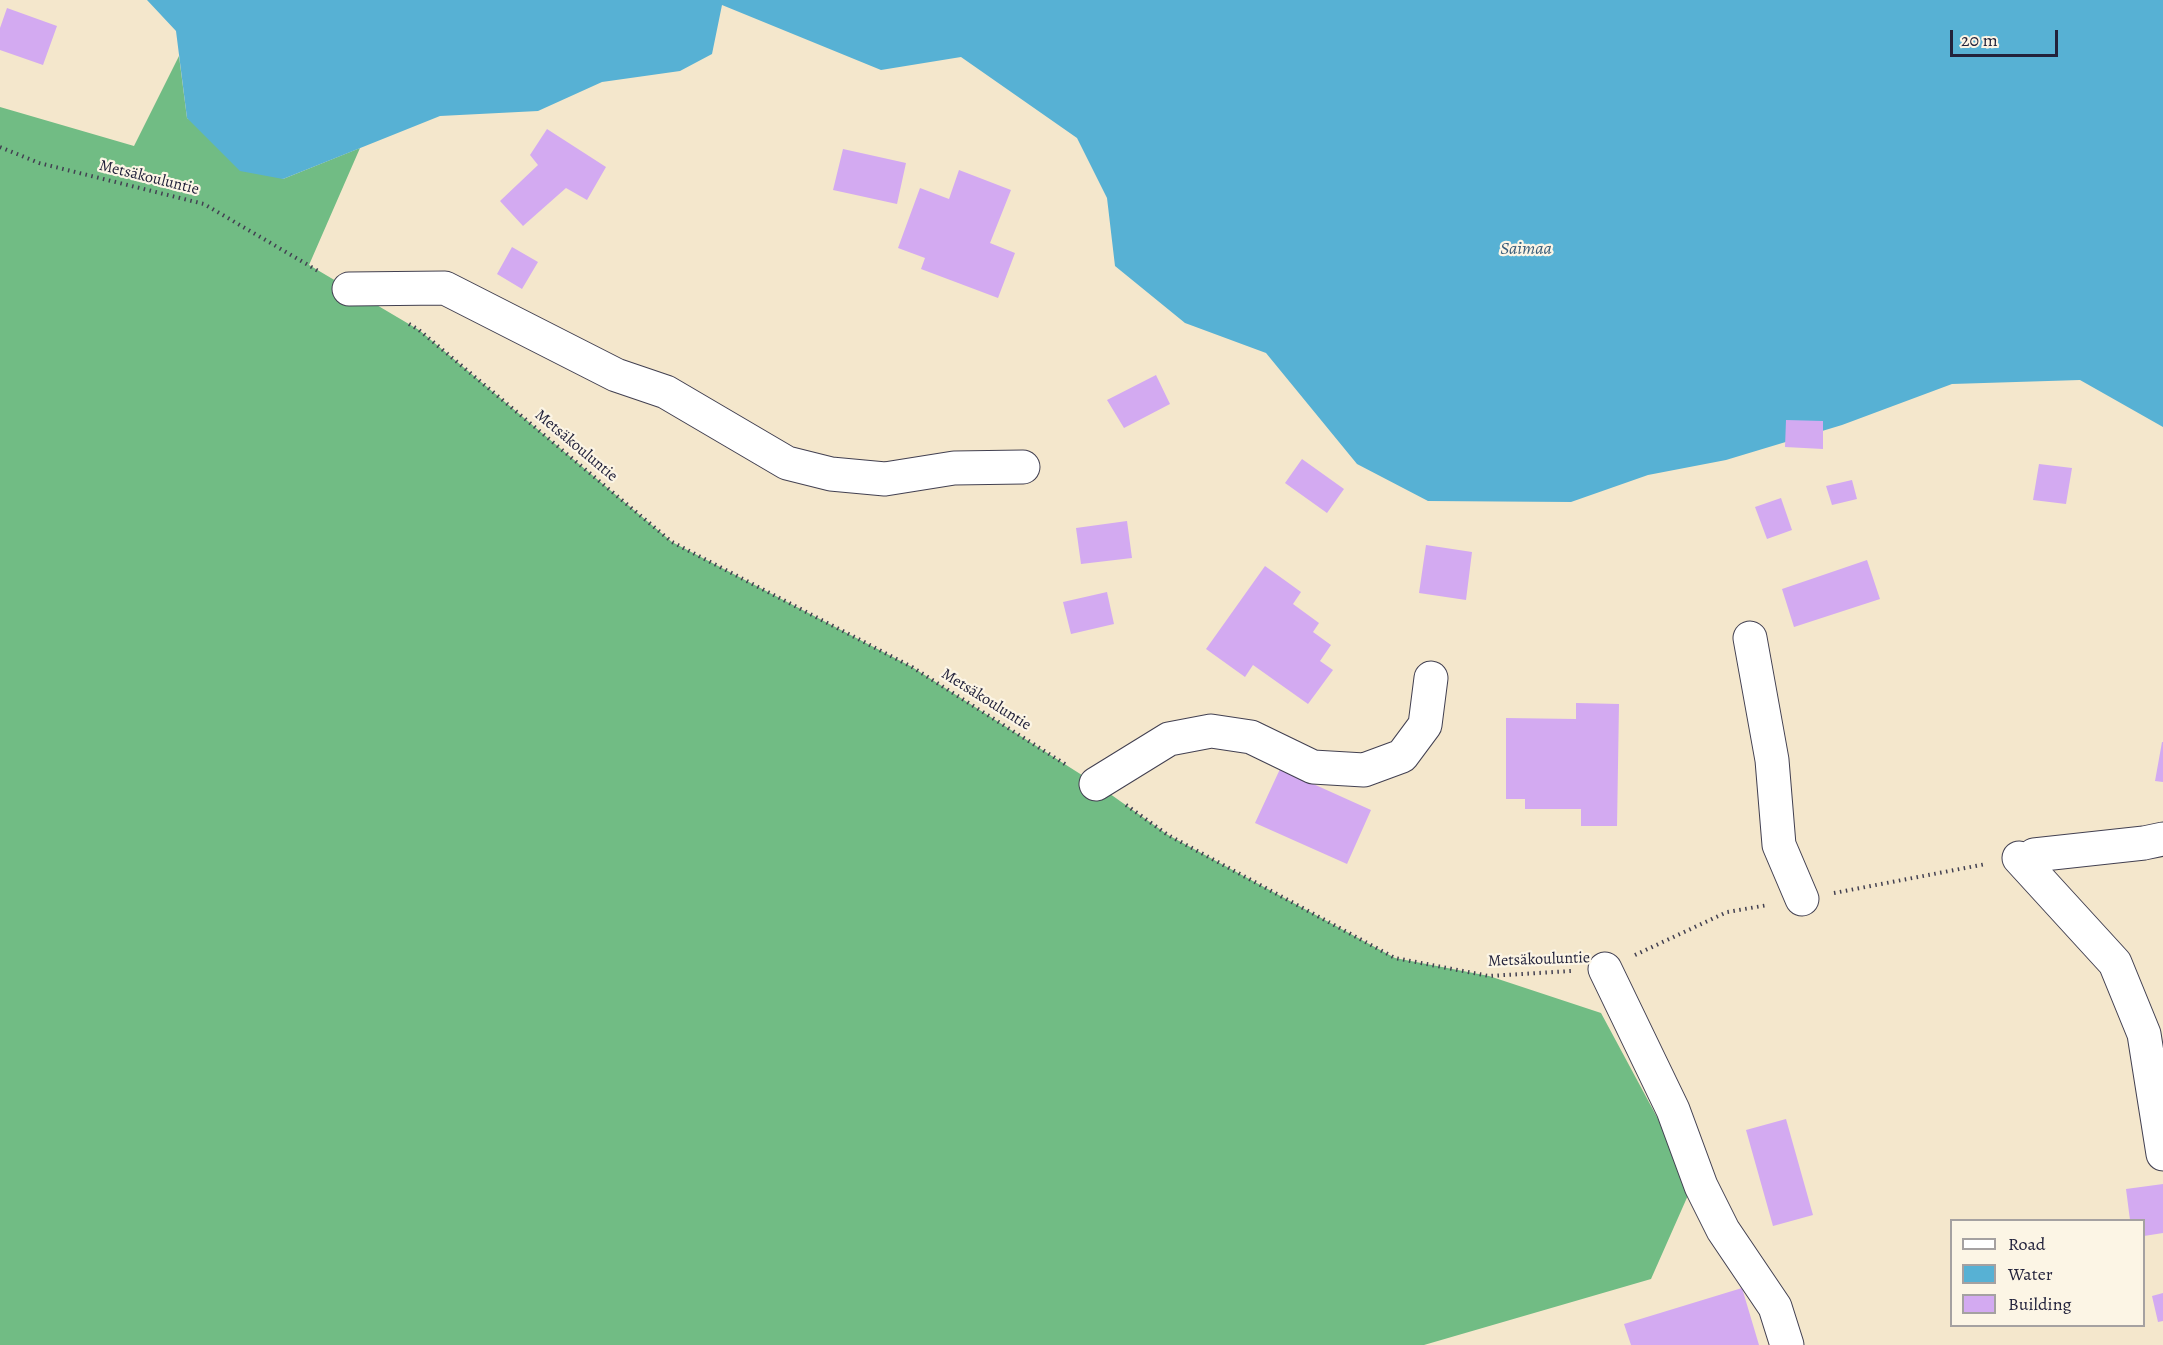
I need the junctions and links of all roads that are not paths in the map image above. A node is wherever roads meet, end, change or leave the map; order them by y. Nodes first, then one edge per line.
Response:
1 (349, 289) road end
2 (1023, 466) dead end
3 (1750, 639) dead end
4 (1431, 678) dead end
5 (1096, 784) road end
6 (2163, 838) edge
7 (1802, 899) road end
8 (1605, 969) road end
9 (2163, 1154) edge
10 (1787, 1345) edge

1 - 2 lane
3 - 7 lane
4 - 5 lane
6 - 9 lane
8 - 10 lane

